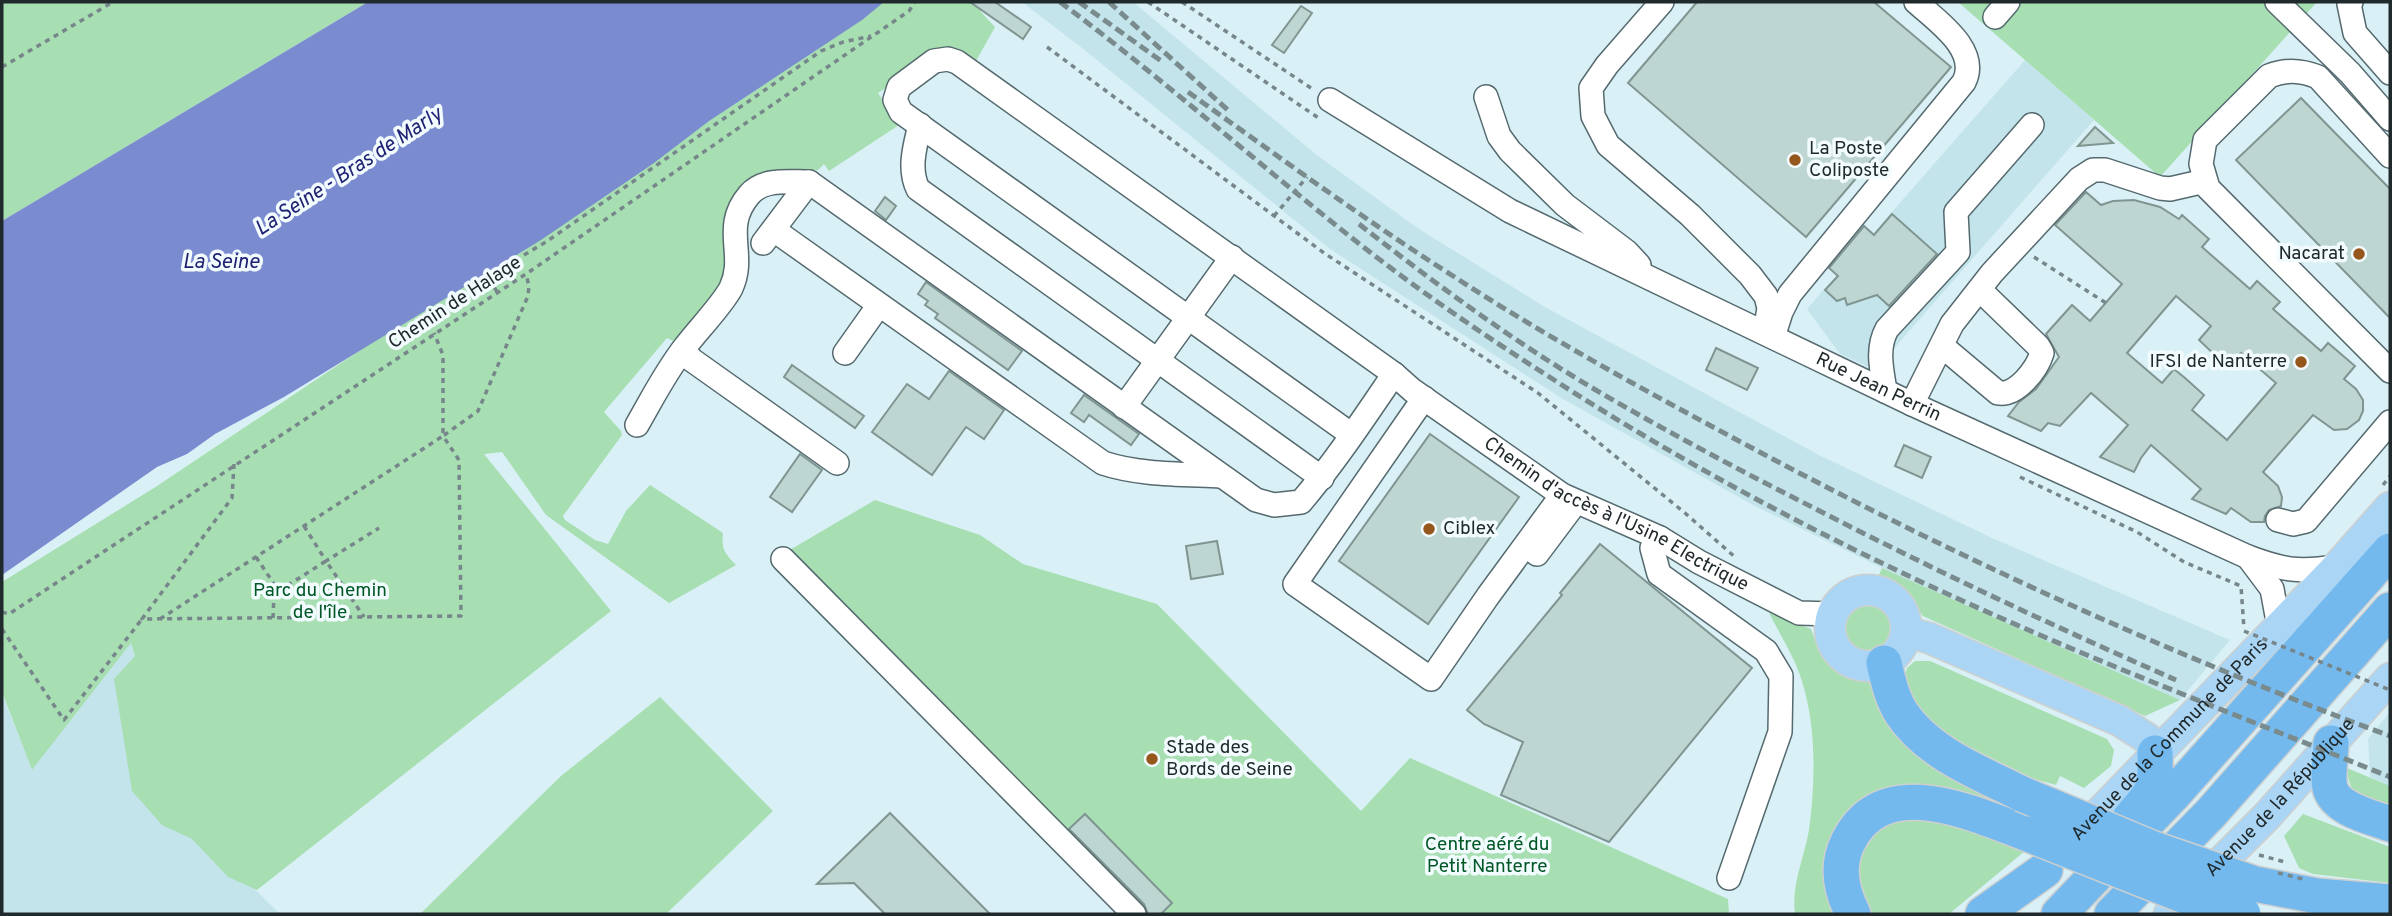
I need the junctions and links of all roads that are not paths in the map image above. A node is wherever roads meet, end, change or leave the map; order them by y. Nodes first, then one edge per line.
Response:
1 (1662, 2) edge
2 (1916, 2) edge
3 (2351, 2) edge
4 (2286, 8) edge
5 (2390, 73) edge
6 (1486, 97) dead end
7 (1327, 111) road end
8 (2390, 118) edge
9 (920, 125) junction
10 (2032, 125) dead end
11 (2390, 156) edge
12 (2205, 181) junction
13 (809, 182) junction
14 (1232, 257) junction
15 (1654, 280) junction
16 (1980, 290) junction
17 (879, 305) junction
18 (1189, 317) junction
19 (1769, 335) junction
20 (1941, 346) junction
21 (683, 350) junction
22 (845, 353) dead end
23 (1157, 361) junction
24 (2390, 371) edge
25 (1394, 374) junction
26 (1885, 391) junction
27 (1418, 394) junction
28 (1912, 404) junction
29 (1124, 408) junction
30 (2390, 422) edge
31 (637, 425) dead end
32 (1353, 435) junction
33 (837, 463) dead end
34 (1221, 477) junction
35 (1322, 478) junction
36 (1569, 498) junction
37 (2390, 507) edge
38 (2278, 520) dead end
39 (1660, 538) junction
40 (2390, 551) edge
41 (2248, 557) junction
42 (783, 559) dead end
43 (2337, 566) junction
44 (2390, 610) edge
45 (1833, 614) junction
46 (2279, 627) junction
47 (1906, 632) junction
48 (1884, 663) junction
49 (2390, 678) edge
50 (2331, 743) junction
51 (2155, 753) junction
52 (2390, 824) edge
53 (2045, 870) junction
54 (1730, 878) dead end
55 (2249, 899) edge
56 (2390, 902) edge
57 (1134, 914) edge
58 (1853, 914) edge
59 (1983, 914) edge
60 (2005, 914) edge
61 (2038, 914) edge
62 (2059, 914) edge
63 (2112, 914) edge
64 (2169, 914) edge

1 - 19 street
2 - 19 street
3 - 5 street
4 - 8 street
6 - 15 street
7 - 15 street, Rue Jean Perrin
9 - 14 street, Chemin d'accès à l'Usine Electrique
9 - 18 street
9 - 23 street
10 - 26 street
11 - 12 street
12 - 16 street
12 - 24 street
13 - 17 street
13 - 21 street
13 - 29 street
14 - 18 street
14 - 25 street, Chemin d'accès à l'Usine Electrique
15 - 19 street, Rue Jean Perrin
16 - 20 street
16 - 20 street
17 - 22 street
17 - 34 street
18 - 23 street
18 - 32 street
19 - 26 street, Rue Jean Perrin
20 - 28 street
21 - 31 street
21 - 33 street
23 - 29 street
23 - 35 street
25 - 27 street, Chemin d'accès à l'Usine Electrique
25 - 32 street
26 - 28 street, Rue Jean Perrin
27 - 36 street, Chemin d'accès à l'Usine Electrique
27 - 36 street
28 - 41 street, Rue Jean Perrin
29 - 34 street
30 - 38 street
32 - 35 street
34 - 35 street
36 - 39 street, Chemin d'accès à l'Usine Electrique
37 - 43 main road, Avenue de la Commune de Paris
39 - 45 street, Chemin d'accès à l'Usine Electrique
39 - 54 street
40 - 62 highway
41 - 43 street, Rue Jean Perrin
41 - 46 street, Rue Jean Perrin
42 - 57 street
43 - 46 main road, Avenue de la Commune de Paris
44 - 63 highway
45 - 47 main road
45 - 48 main road
46 - 51 main road, Avenue de la Commune de Paris
47 - 48 main road
47 - 51 main road
48 - 55 highway, bridge
49 - 50 main road, Avenue de la République
50 - 52 highway
50 - 64 main road, Avenue de la République
51 - 53 main road, Avenue de la Commune de Paris
51 - 61 highway
53 - 59 highway
53 - 60 main road, Avenue de la Commune de Paris
55 - 56 highway
55 - 58 highway, bridge

